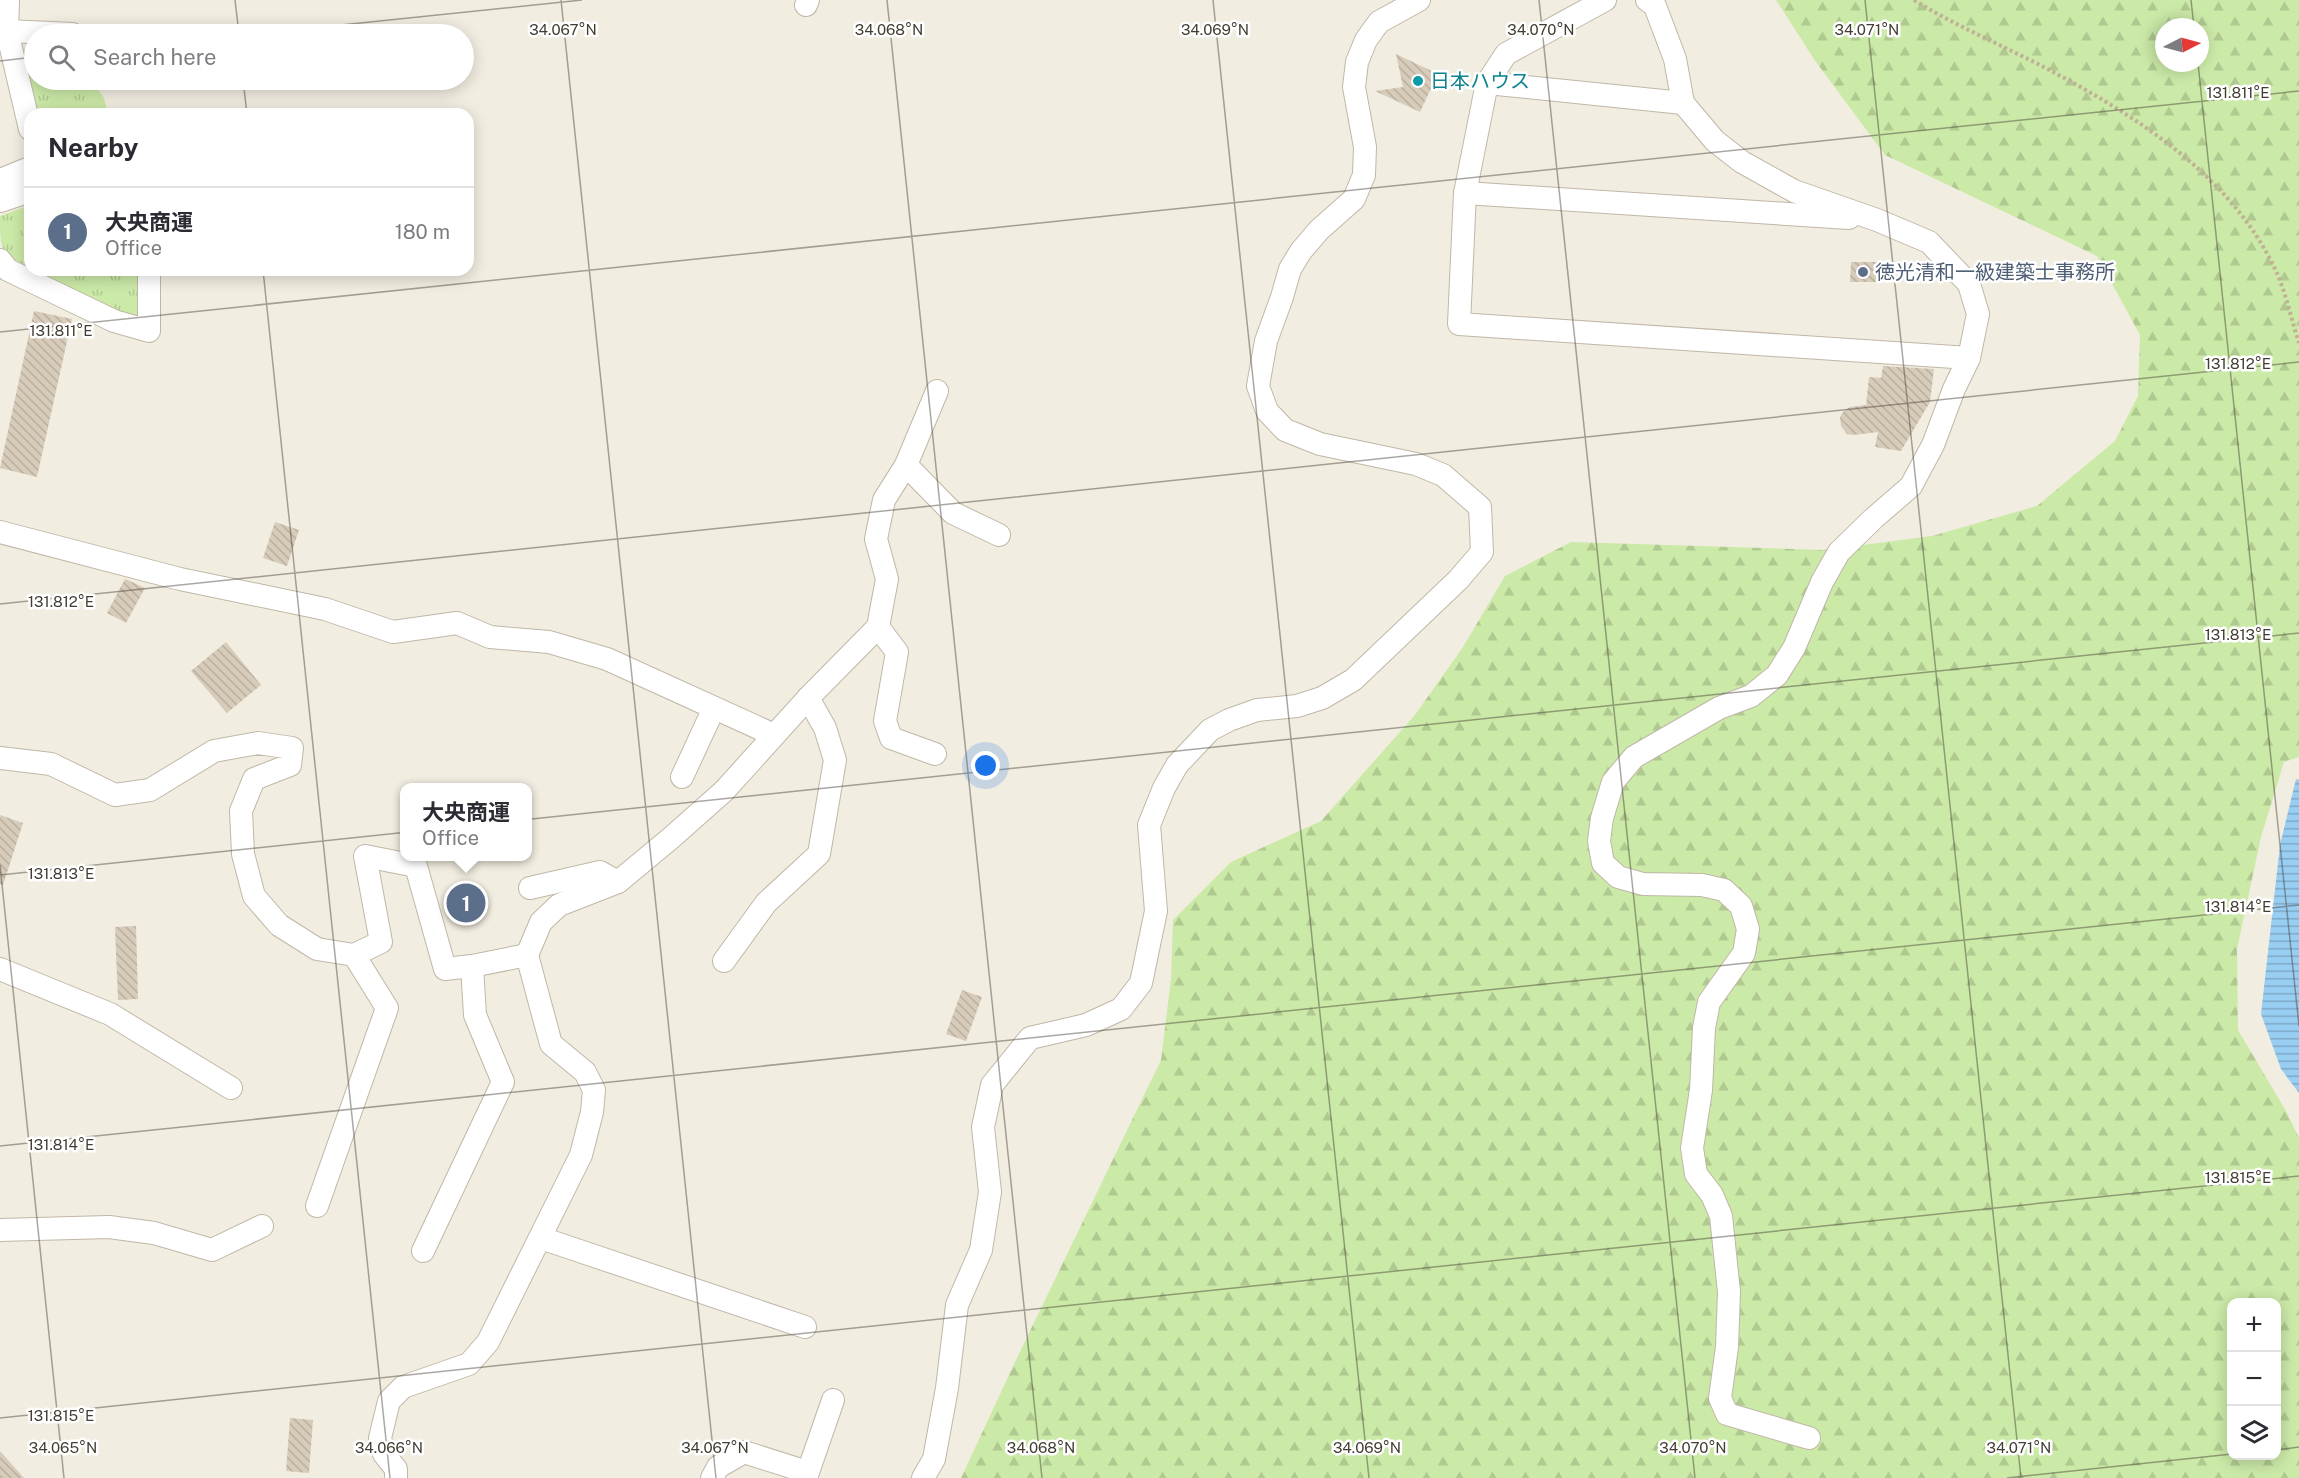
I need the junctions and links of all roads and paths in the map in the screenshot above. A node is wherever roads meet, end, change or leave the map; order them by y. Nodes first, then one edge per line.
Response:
1 (8, 0) edge
2 (1419, 0) edge
3 (1605, 0) edge
4 (1647, 0) edge
5 (1914, 0) edge
6 (7, 31) junction
7 (24, 32) edge
8 (1487, 82) junction
9 (1683, 103) junction
10 (25, 108) edge
11 (24, 170) edge
12 (0, 180) edge
13 (24, 193) edge
14 (1465, 193) junction
15 (0, 201) edge
16 (1877, 220) junction
17 (0, 260) edge
18 (149, 276) edge
19 (2299, 343) edge
20 (1969, 358) junction
21 (937, 391) dead end
22 (906, 465) junction
23 (0, 532) edge
24 (999, 535) dead end
25 (878, 627) junction
26 (808, 698) junction
27 (714, 708) junction
28 (774, 735) junction
29 (935, 754) dead end
30 (0, 758) edge
31 (682, 777) dead end
32 (618, 882) junction
33 (530, 888) dead end
34 (354, 955) junction
35 (526, 955) junction
36 (724, 961) dead end
37 (472, 966) junction
38 (0, 969) edge
39 (231, 1088) dead end
40 (317, 1206) dead end
41 (262, 1226) dead end
42 (0, 1230) edge
43 (541, 1238) junction
44 (423, 1251) dead end
45 (805, 1327) dead end
46 (833, 1400) dead end
47 (1809, 1438) dead end
48 (807, 1475) edge
49 (396, 1478) edge
50 (712, 1478) edge
51 (923, 1478) edge

1 - 6 street
2 - 51 street
3 - 8 street
4 - 9 street
5 - 19 path
6 - 7 street
6 - 10 street
8 - 9 street
8 - 14 street
9 - 16 street
11 - 12 street
13 - 15 street
14 - 16 street
14 - 20 street
16 - 20 street
17 - 18 street
20 - 47 street
21 - 22 street
22 - 24 street
22 - 25 street
23 - 27 street
25 - 26 street
25 - 29 street
26 - 28 street
26 - 36 street
27 - 28 street
27 - 31 street
28 - 32 street
30 - 34 street
32 - 33 street
32 - 35 street
34 - 37 street
34 - 40 street
35 - 37 street
35 - 43 street
37 - 44 street
38 - 39 street
41 - 42 street
43 - 45 street
43 - 49 street
46 - 48 street
48 - 50 street

